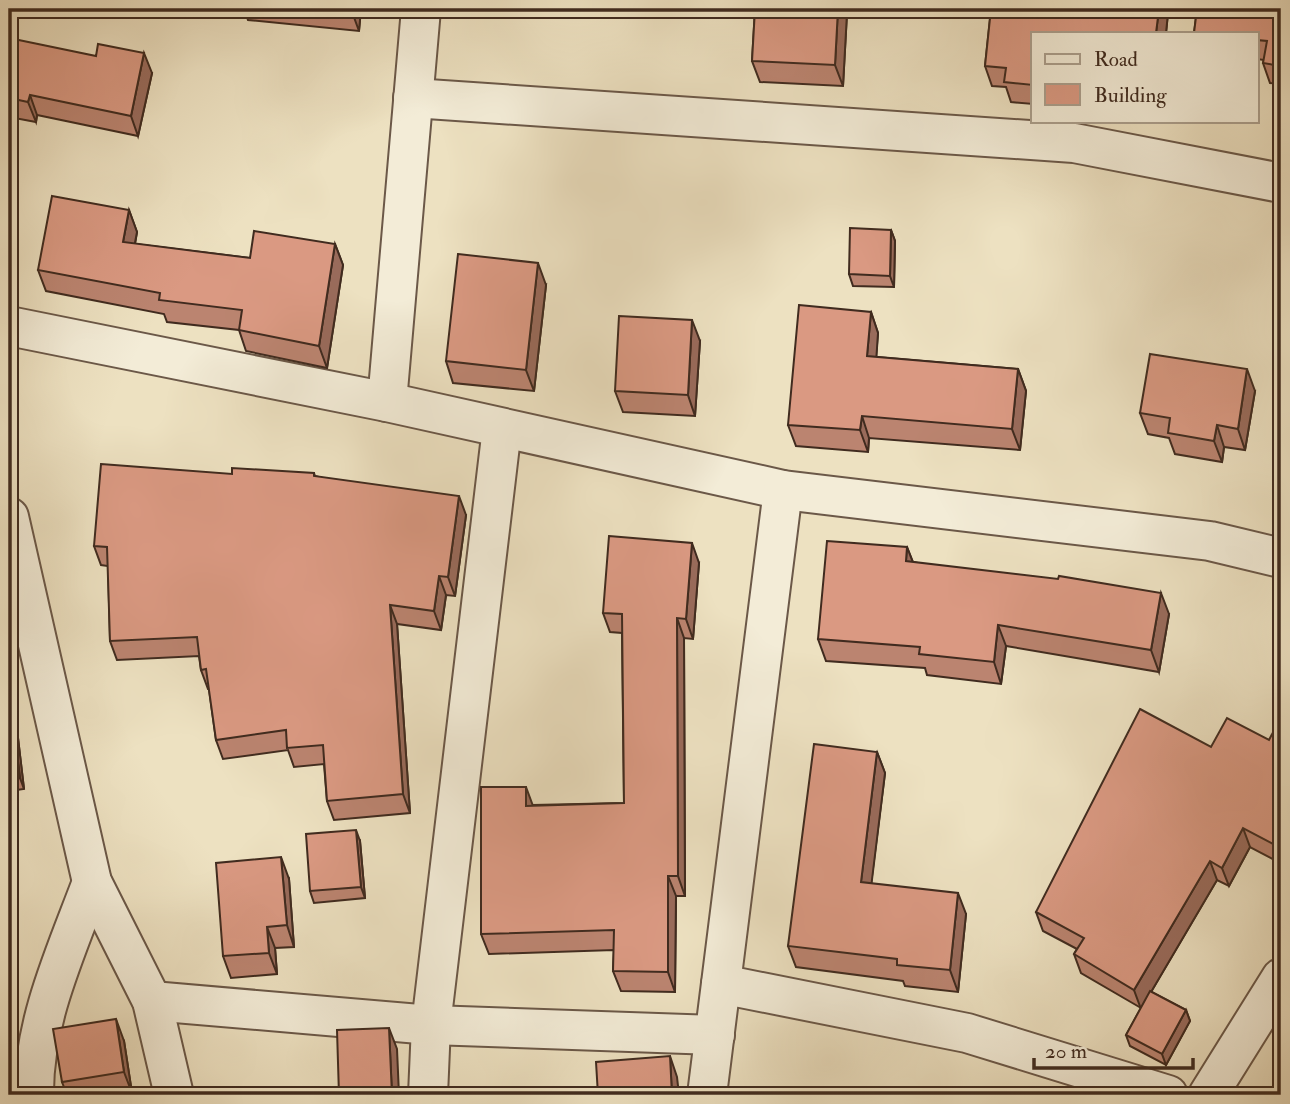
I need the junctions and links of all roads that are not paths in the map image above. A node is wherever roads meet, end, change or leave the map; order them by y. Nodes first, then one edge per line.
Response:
1 (421, 9) edge
2 (413, 98) junction
3 (1281, 184) edge
4 (9, 327) edge
5 (387, 402) junction
6 (502, 428) junction
7 (783, 490) junction
8 (9, 517) edge
9 (1281, 558) edge
10 (92, 882) junction
11 (1281, 978) edge
12 (721, 984) junction
13 (152, 1000) junction
14 (431, 1025) junction
15 (715, 1035) junction
16 (34, 1095) edge
17 (174, 1095) edge
18 (428, 1095) edge
19 (707, 1095) edge
20 (1168, 1095) edge
21 (1208, 1095) edge

1 - 2 street
2 - 3 street
2 - 5 street
4 - 5 street
5 - 6 street
6 - 7 street
6 - 14 street
7 - 9 street
7 - 12 street
8 - 10 street
10 - 13 street
10 - 16 street
11 - 21 street
12 - 15 street
12 - 20 street
13 - 14 street
13 - 17 street
14 - 15 street
14 - 18 street
15 - 19 street

